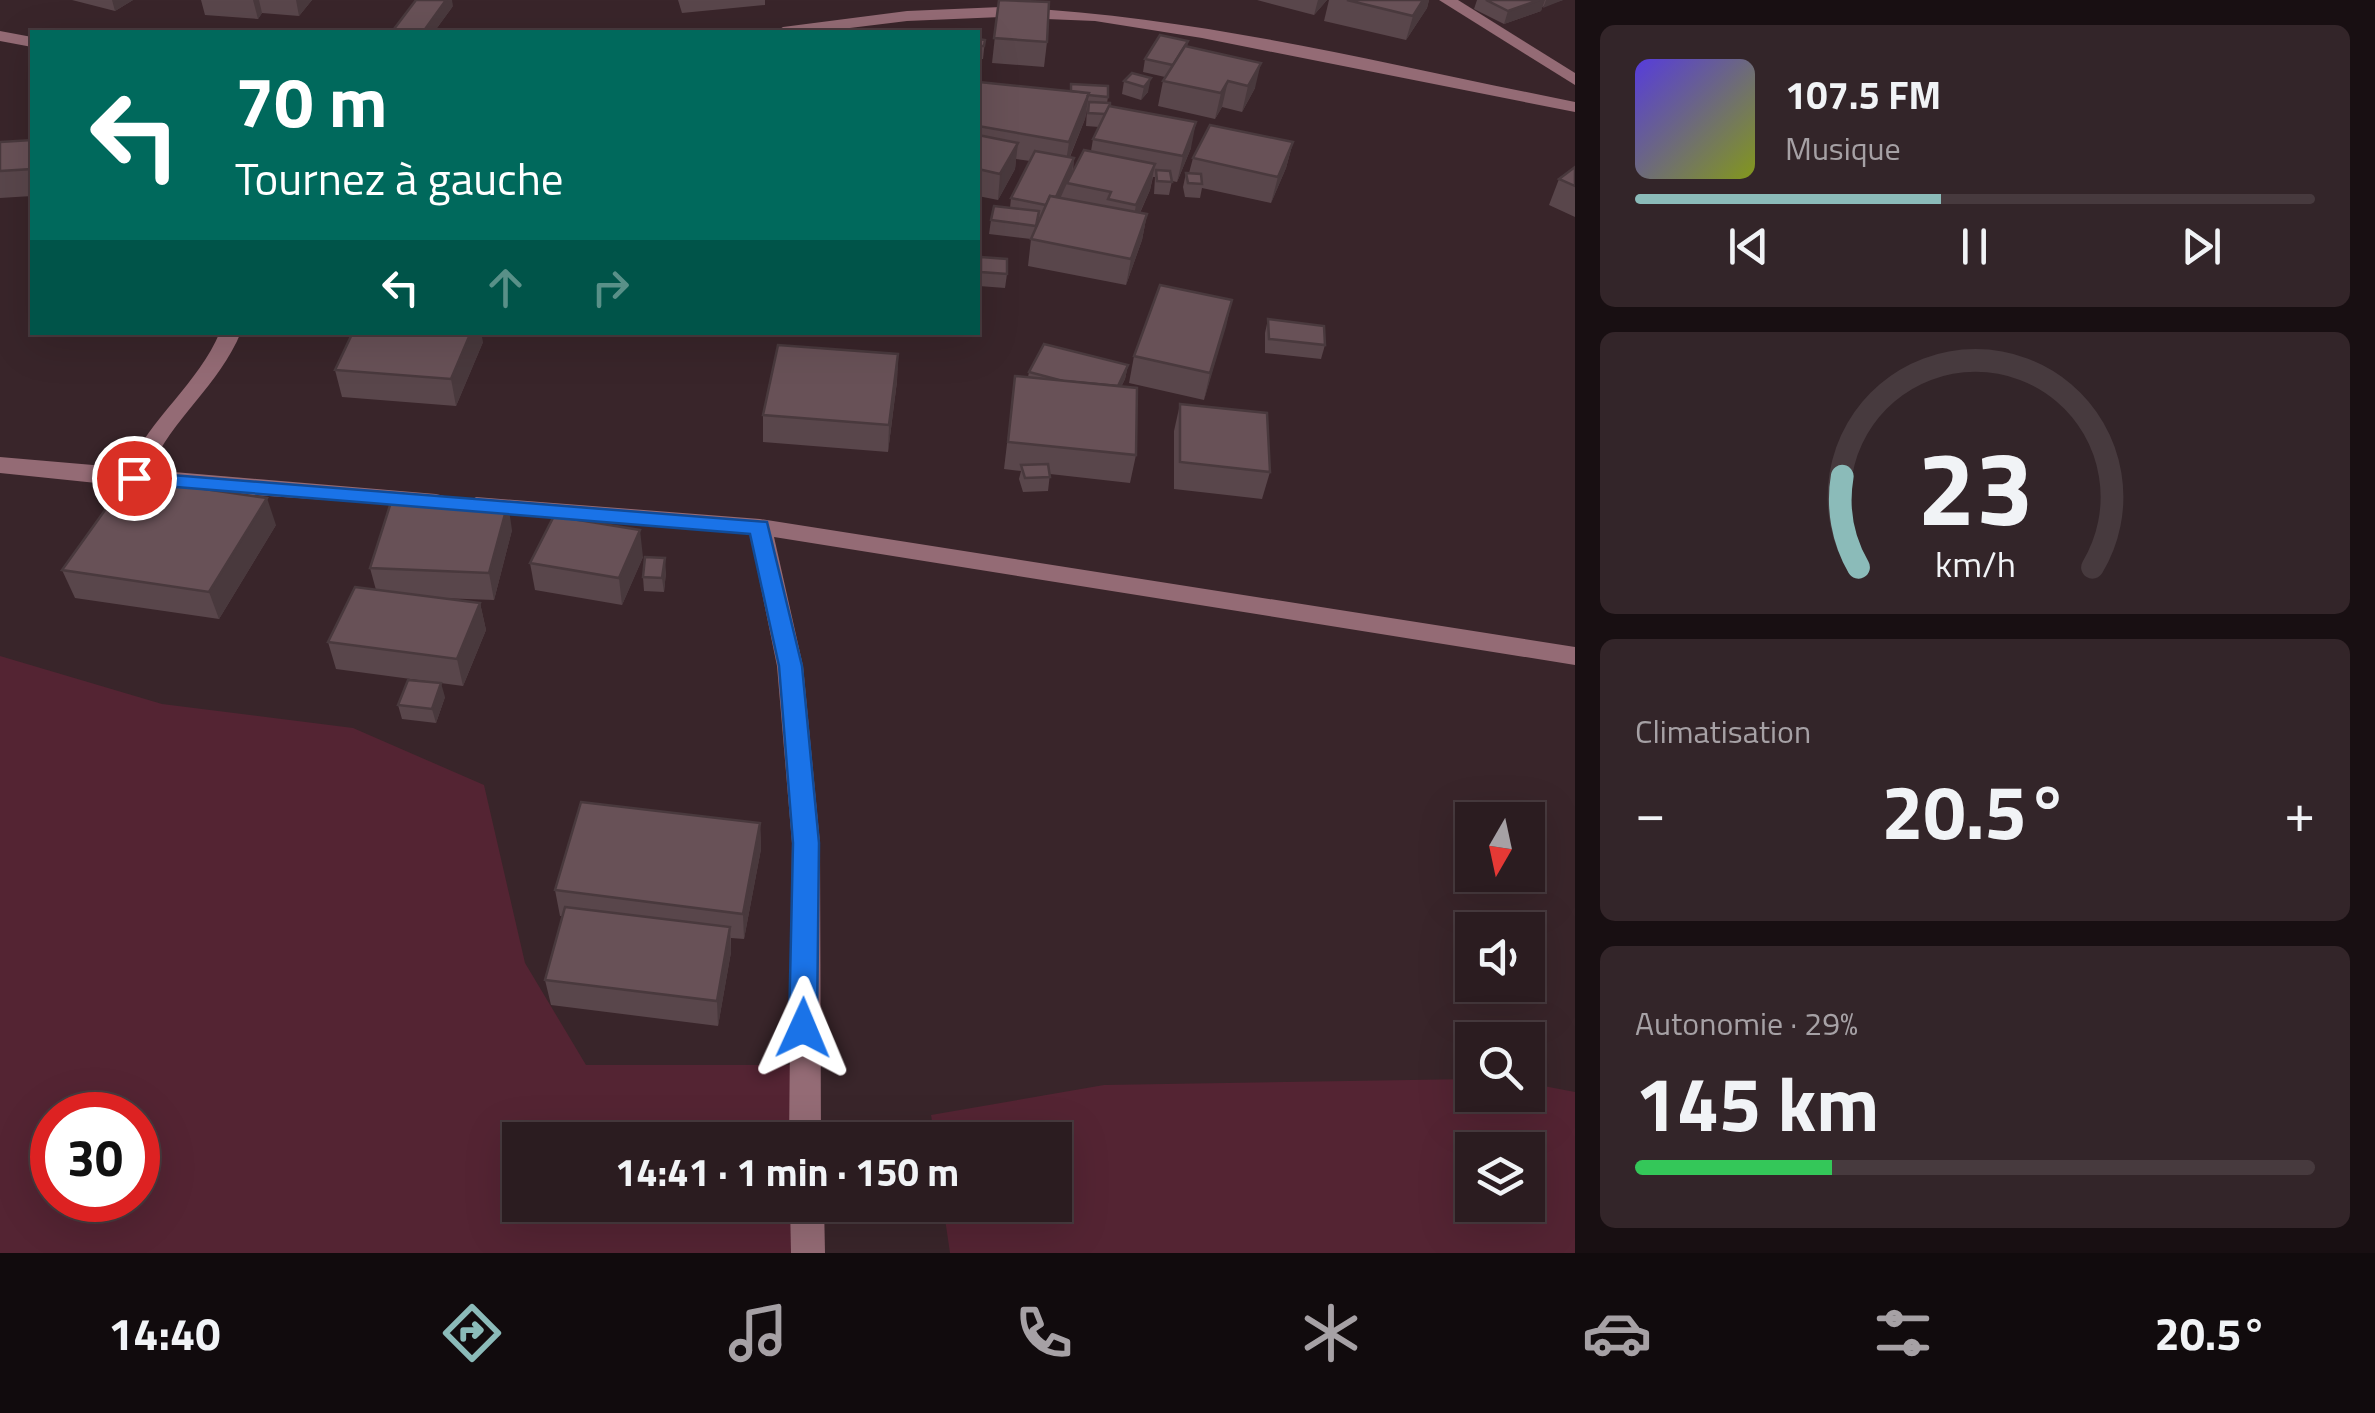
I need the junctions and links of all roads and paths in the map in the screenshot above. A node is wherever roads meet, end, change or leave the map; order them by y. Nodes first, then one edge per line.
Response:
1 (1446, 0) edge
2 (798, 30) edge
3 (0, 36) edge
4 (30, 42) edge
5 (1575, 80) edge
6 (1575, 108) edge
7 (231, 335) edge
8 (0, 465) edge
9 (134, 478) junction
10 (760, 527) junction
11 (1575, 656) edge
12 (805, 1122) edge
13 (807, 1222) edge
14 (808, 1253) edge

1 - 5 street
2 - 6 street
3 - 4 street
7 - 9 street
8 - 9 street
9 - 10 street
10 - 11 street
10 - 12 street
13 - 14 street

